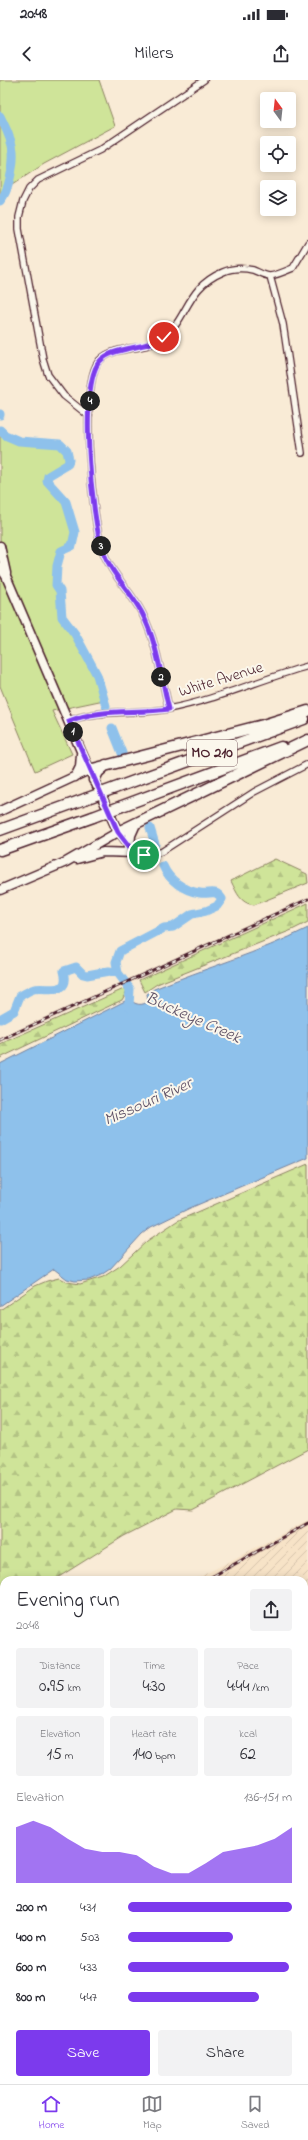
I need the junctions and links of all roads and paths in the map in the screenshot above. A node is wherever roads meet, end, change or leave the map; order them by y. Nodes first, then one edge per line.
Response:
1 (204, 80) edge
2 (308, 243) edge
3 (270, 276) junction
4 (89, 416) junction
5 (302, 453) dead end
6 (0, 546) edge
7 (0, 566) edge
8 (6, 576) junction
9 (308, 666) edge
10 (169, 709) junction
11 (308, 711) edge
12 (308, 717) edge
13 (69, 721) junction
14 (308, 737) edge
15 (308, 740) edge
16 (81, 751) junction
17 (308, 764) edge
18 (106, 765) junction
19 (89, 770) junction
20 (75, 777) junction
21 (94, 780) junction
22 (0, 811) edge
23 (134, 826) junction
24 (0, 830) edge
25 (118, 832) junction
26 (0, 850) edge
27 (132, 850) junction
28 (66, 862) junction
29 (0, 890) edge

1 - 4 street
2 - 3 street
3 - 4 street
3 - 5 street
4 - 10 street
6 - 8 main road
7 - 8 main road
8 - 13 main road
9 - 10 street, White Avenue
10 - 13 street, White Avenue
11 - 18 highway
12 - 24 highway, MO 210, bridge
13 - 16 main road
14 - 26 highway, MO 210, bridge
15 - 23 highway
16 - 19 main road
16 - 20 main road
17 - 27 street
18 - 19 highway
18 - 21 highway
19 - 20 main road
19 - 21 main road
20 - 22 main road
21 - 25 main road
23 - 25 highway
23 - 27 highway
25 - 27 street
25 - 28 main road
27 - 28 main road
28 - 29 main road

